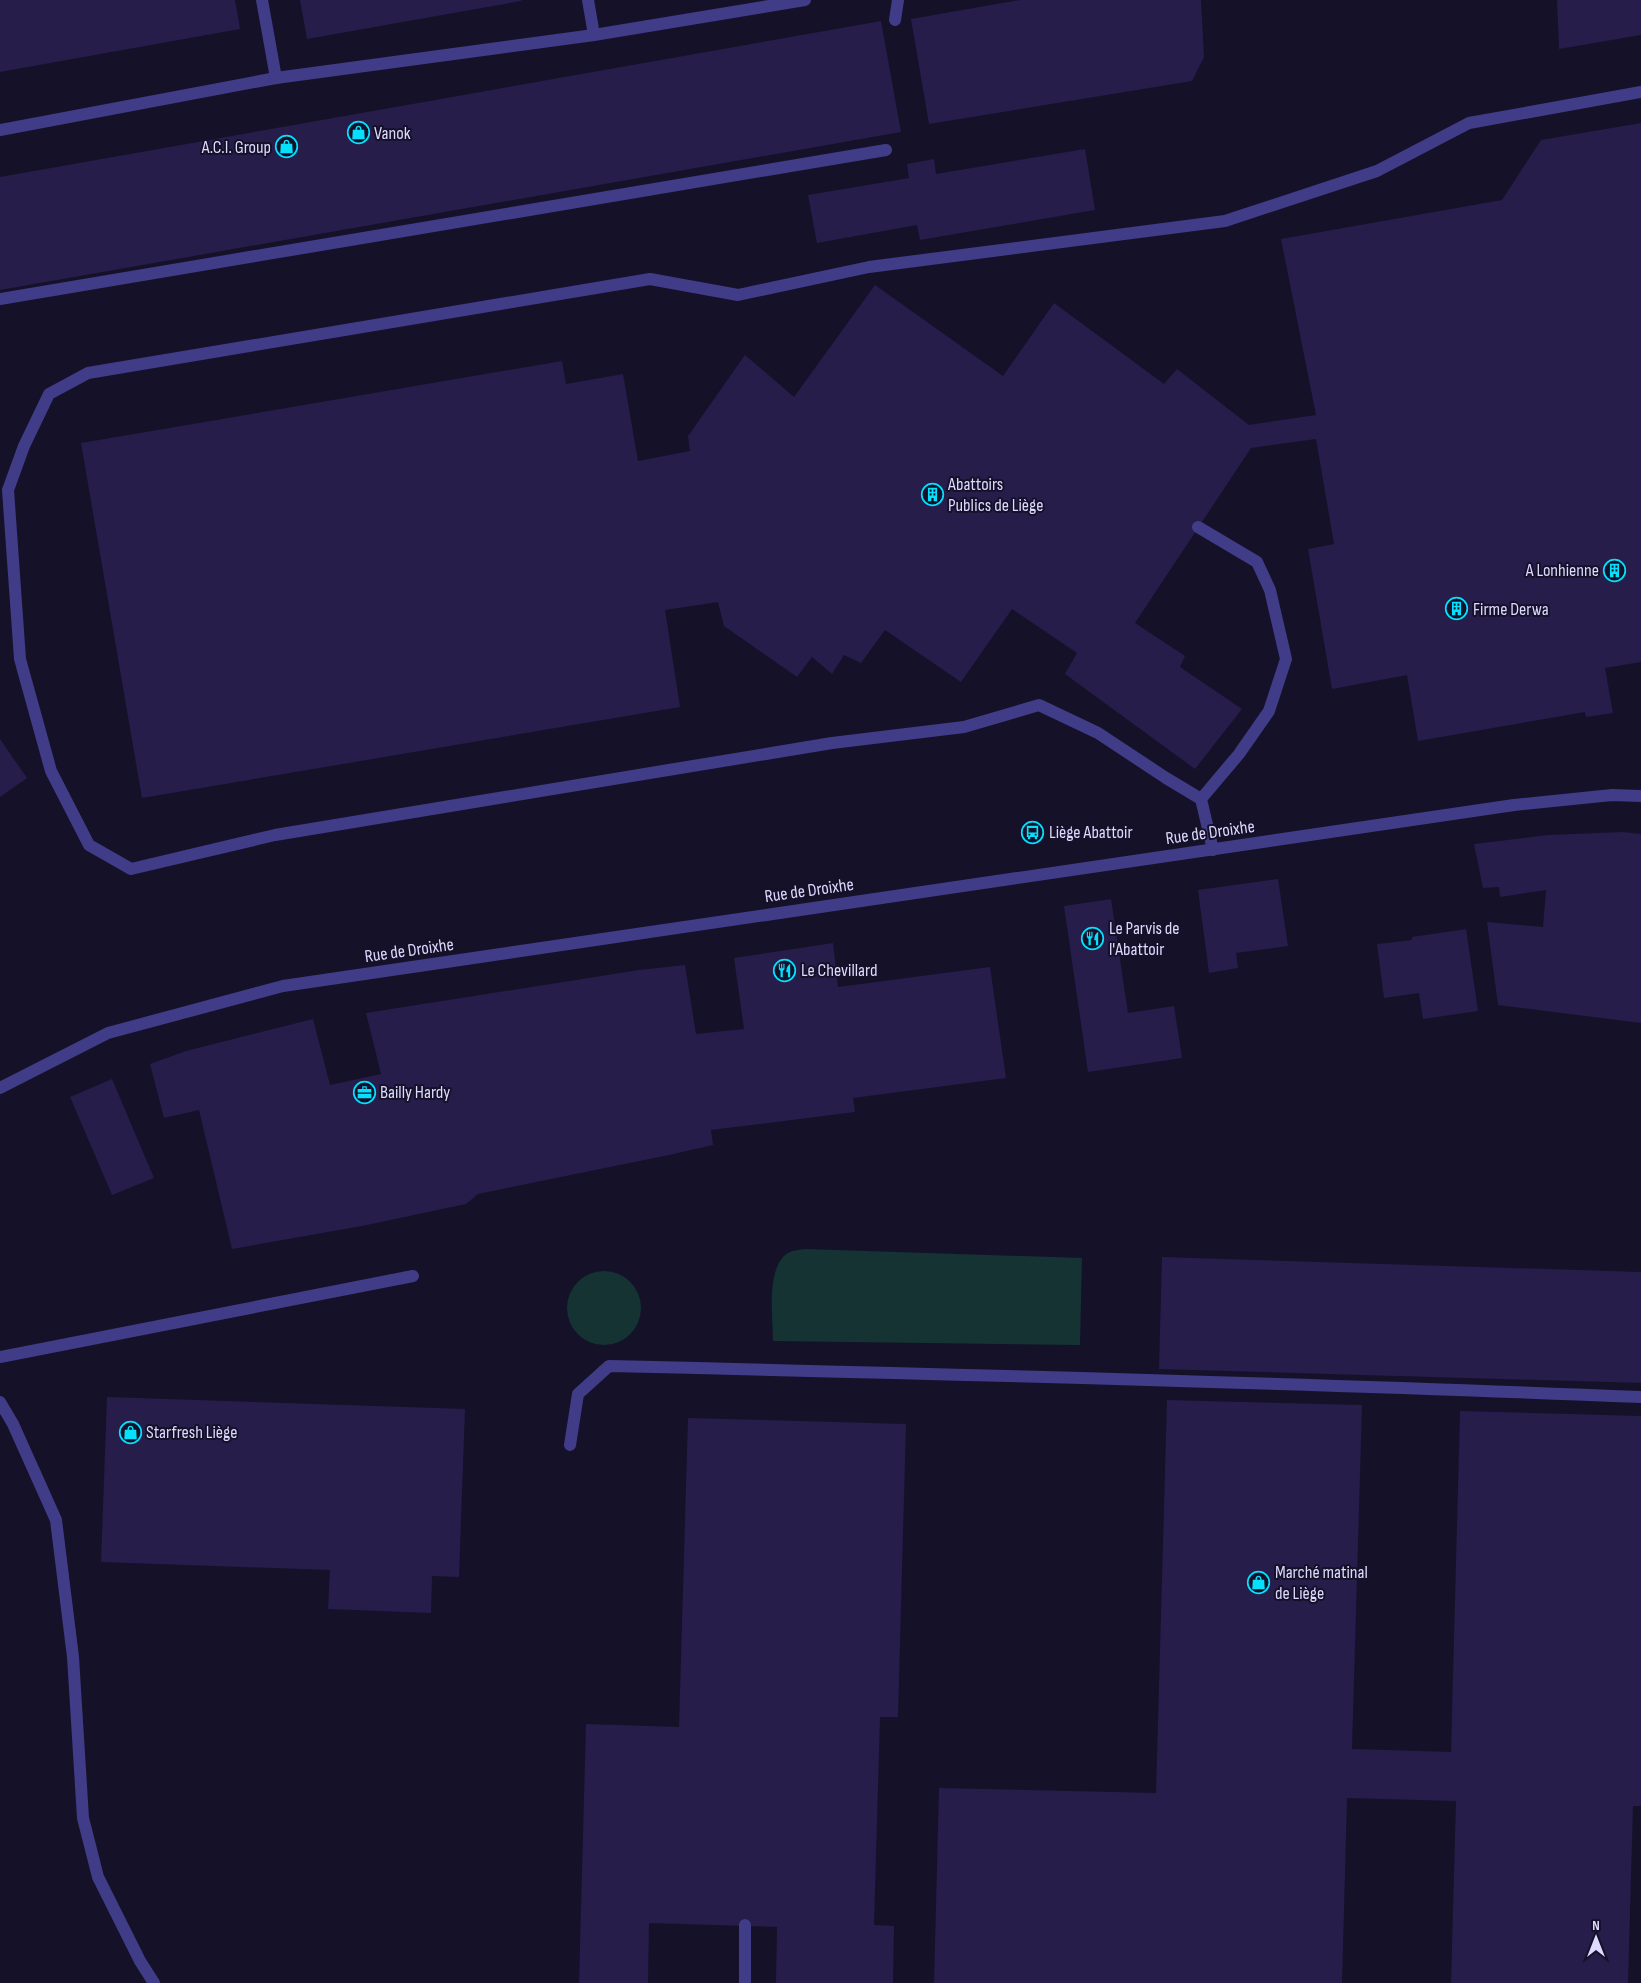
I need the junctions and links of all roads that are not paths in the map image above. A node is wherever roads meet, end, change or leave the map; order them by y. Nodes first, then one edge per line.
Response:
1 (262, 0) edge
2 (588, 0) edge
3 (805, 0) edge
4 (898, 0) edge
5 (895, 20) dead end
6 (594, 35) junction
7 (276, 78) junction
8 (1641, 92) edge
9 (0, 130) edge
10 (886, 150) dead end
11 (0, 299) edge
12 (1198, 527) dead end
13 (1641, 796) edge
14 (1201, 799) junction
15 (1213, 850) junction
16 (0, 1088) edge
17 (413, 1276) dead end
18 (0, 1357) edge
19 (1641, 1397) edge
20 (0, 1402) edge
21 (570, 1445) dead end
22 (745, 1925) dead end
23 (154, 1983) edge
24 (745, 1983) edge

1 - 7 street
2 - 6 street
3 - 6 street
4 - 5 street
6 - 7 street
7 - 9 street
8 - 14 street
10 - 11 street
12 - 14 street
13 - 15 street, Rue de Droixhe
14 - 15 street
15 - 16 street, Rue de Droixhe
17 - 18 street
19 - 21 street
20 - 23 street
22 - 24 street

